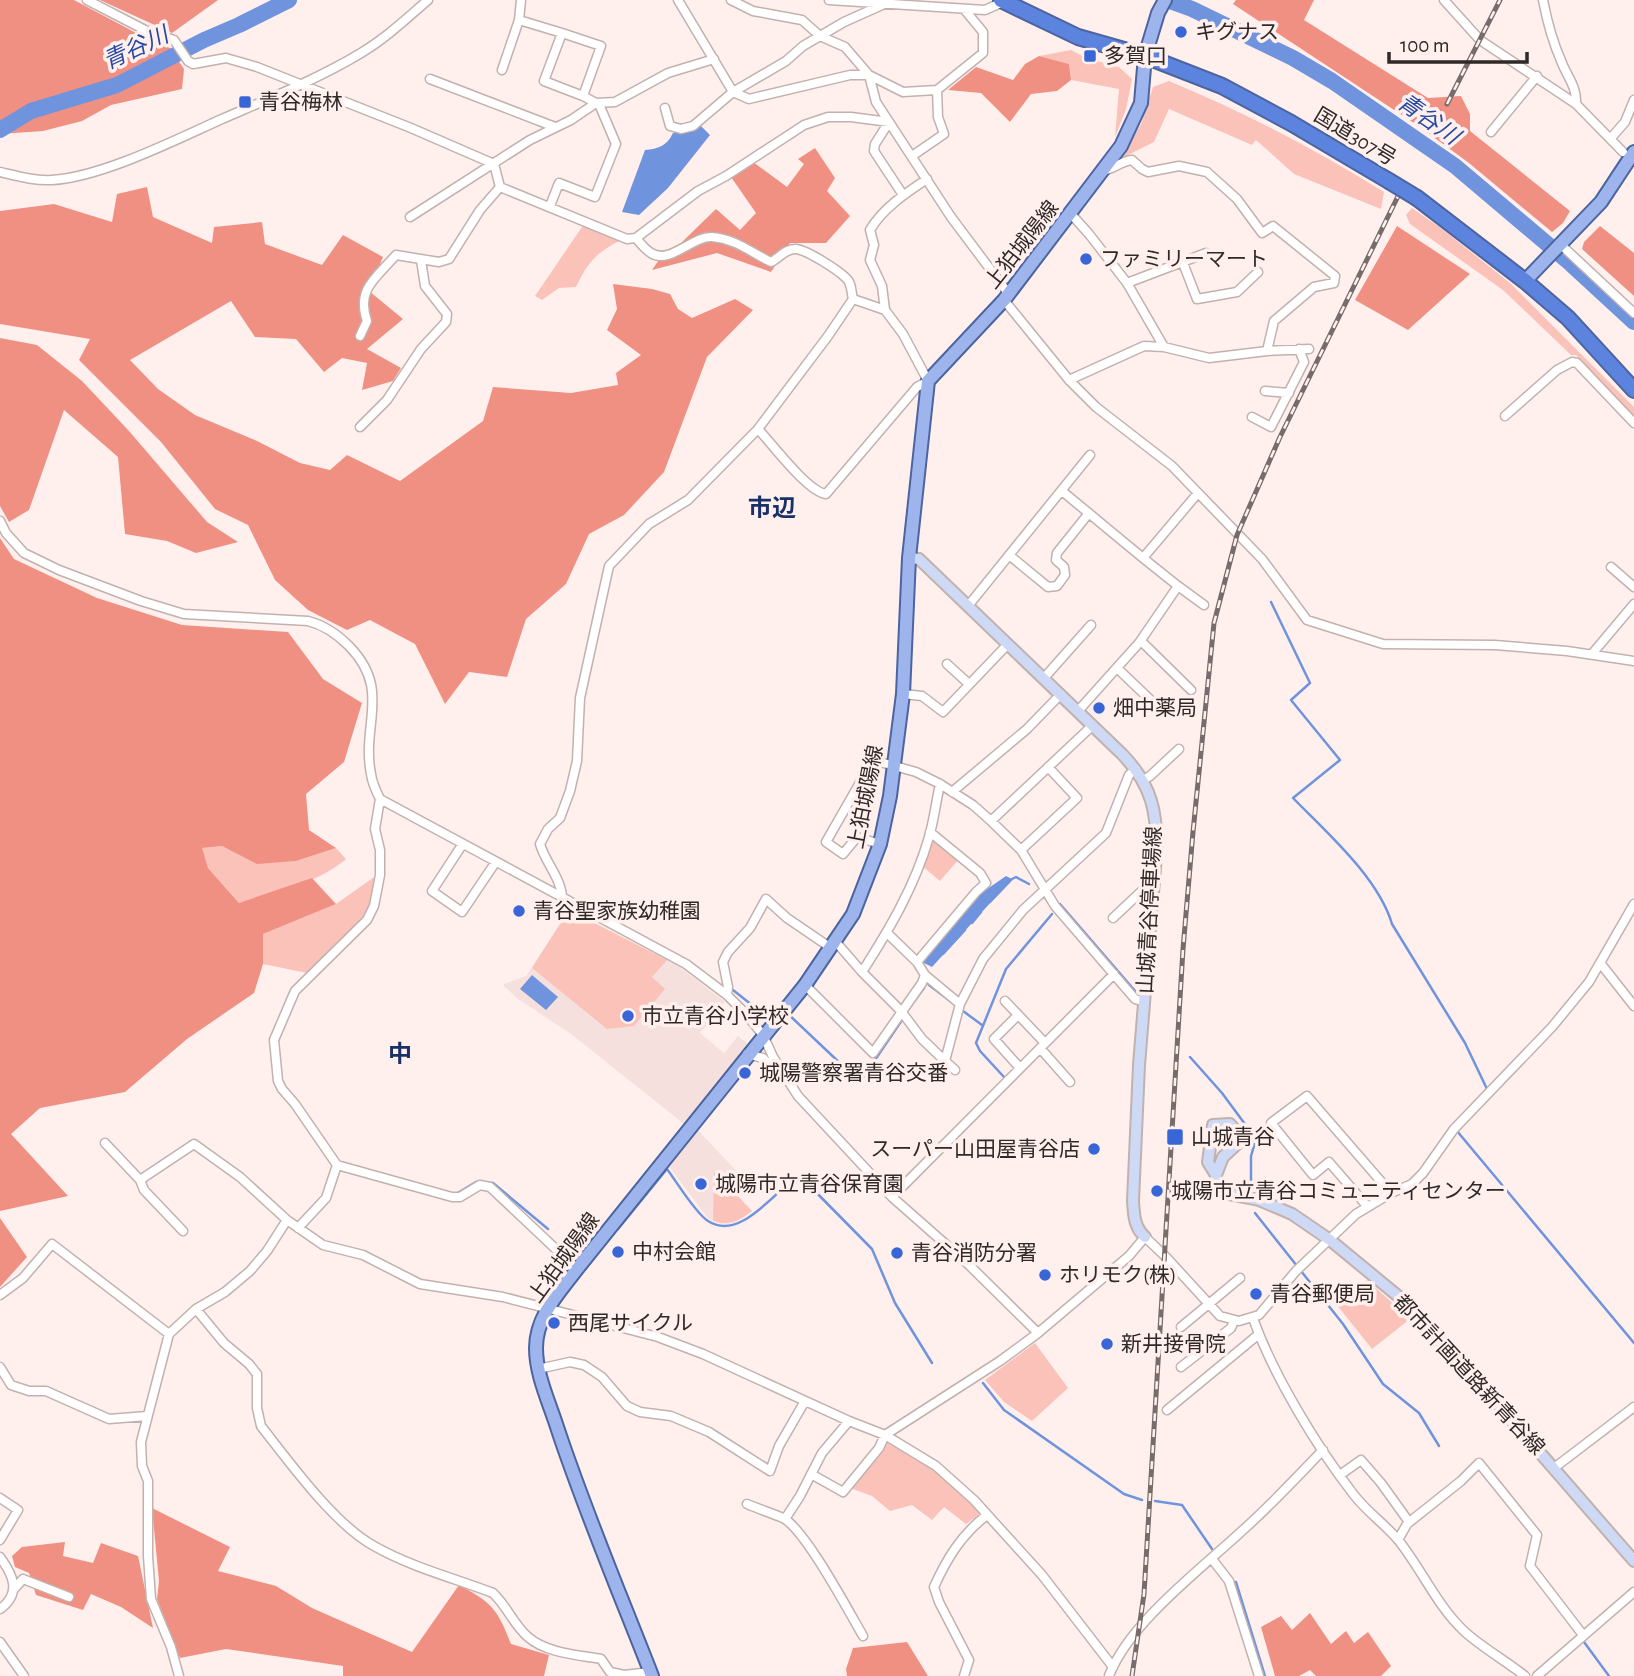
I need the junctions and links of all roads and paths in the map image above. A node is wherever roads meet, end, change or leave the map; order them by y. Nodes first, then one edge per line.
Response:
1 (87, 0) edge
2 (428, 0) edge
3 (521, 0) edge
4 (678, 0) edge
5 (731, 0) edge
6 (829, 0) edge
7 (1165, 0) edge
8 (1444, 0) edge
9 (1543, 0) edge
10 (1002, 1) edge
11 (882, 5) junction
12 (964, 9) junction
13 (519, 20) junction
14 (562, 33) junction
15 (820, 36) junction
16 (1145, 56) junction
17 (714, 59) junction
18 (502, 70) dead end
19 (869, 75) junction
20 (1537, 76) junction
21 (430, 79) dead end
22 (299, 84) junction
23 (937, 90) junction
24 (733, 92) junction
25 (583, 96) junction
26 (1634, 100) edge
27 (597, 104) junction
28 (1576, 104) junction
29 (665, 108) dead end
30 (889, 122) junction
31 (555, 127) junction
32 (1491, 132) dead end
33 (1611, 138) junction
34 (1629, 152) edge
35 (912, 156) junction
36 (494, 164) junction
37 (1102, 171) junction
38 (0, 172) edge
39 (928, 179) junction
40 (500, 187) junction
41 (903, 195) junction
42 (550, 206) junction
43 (1071, 214) junction
44 (411, 217) dead end
45 (636, 238) junction
46 (1558, 245) junction
47 (1206, 253) dead end
48 (421, 260) junction
49 (1183, 263) junction
50 (1258, 272) dead end
51 (1525, 281) junction
52 (1127, 283) junction
53 (1006, 297) junction
54 (853, 299) junction
55 (885, 310) junction
56 (1634, 313) edge
57 (360, 336) dead end
58 (1164, 347) junction
59 (1299, 349) junction
60 (1309, 349) dead end
61 (1267, 351) junction
62 (1069, 380) junction
63 (928, 381) junction
64 (1634, 390) edge
65 (1265, 391) dead end
66 (1289, 393) junction
67 (1505, 416) dead end
68 (1252, 417) dead end
69 (1634, 423) edge
70 (360, 427) dead end
71 (758, 429) junction
72 (1090, 455) dead end
73 (1062, 491) junction
74 (1198, 493) junction
75 (1089, 513) junction
76 (0, 521) edge
77 (1009, 555) junction
78 (909, 558) junction
79 (1143, 558) junction
80 (1611, 567) dead end
81 (1178, 586) junction
82 (1634, 587) edge
83 (1634, 604) edge
84 (1205, 605) dead end
85 (968, 606) junction
86 (1091, 625) dead end
87 (1141, 641) junction
88 (1008, 644) junction
89 (1592, 654) junction
90 (1634, 661) edge
91 (947, 664) dead end
92 (1117, 668) junction
93 (1044, 678) junction
94 (969, 684) junction
95 (1191, 690) dead end
96 (903, 694) junction
97 (1060, 694) junction
98 (1078, 710) junction
99 (1163, 712) dead end
100 (1093, 725) junction
101 (1179, 749) dead end
102 (893, 765) junction
103 (1048, 767) junction
104 (1136, 769) junction
105 (1143, 780) junction
106 (940, 784) junction
107 (952, 792) junction
108 (380, 799) junction
109 (991, 821) junction
110 (930, 832) junction
111 (880, 844) junction
112 (462, 845) junction
113 (1021, 850) junction
114 (495, 863) junction
115 (1154, 884) junction
116 (1045, 889) junction
117 (562, 897) junction
118 (1634, 904) edge
119 (1112, 918) dead end
120 (887, 933) junction
121 (833, 945) junction
122 (917, 962) junction
123 (1601, 964) junction
124 (862, 972) junction
125 (1114, 974) junction
126 (925, 975) junction
127 (805, 985) junction
128 (727, 995) junction
129 (1005, 1001) dead end
130 (1145, 1002) junction
131 (960, 1004) junction
132 (1634, 1006) edge
133 (901, 1012) junction
134 (1018, 1015) junction
135 (762, 1035) junction
136 (1043, 1045) junction
137 (747, 1054) junction
138 (945, 1060) junction
139 (1020, 1068) junction
140 (955, 1070) dead end
141 (1070, 1082) dead end
142 (789, 1083) junction
143 (105, 1143) dead end
144 (337, 1165) junction
145 (1216, 1175) dead end
146 (140, 1180) junction
147 (1391, 1192) junction
148 (892, 1197) junction
149 (1367, 1206) junction
150 (287, 1220) junction
151 (298, 1228) junction
152 (183, 1231) dead end
153 (1145, 1237) junction
154 (1330, 1240) junction
155 (577, 1269) junction
156 (1240, 1278) dead end
157 (0, 1295) edge
158 (1209, 1305) junction
159 (548, 1307) junction
160 (197, 1309) junction
161 (1253, 1318) junction
162 (1234, 1321) junction
163 (1181, 1327) dead end
164 (1038, 1333) junction
165 (170, 1334) junction
166 (1259, 1334) junction
167 (0, 1367) edge
168 (1181, 1367) dead end
169 (538, 1369) junction
170 (805, 1401) junction
171 (1634, 1407) edge
172 (1167, 1410) dead end
173 (147, 1416) junction
174 (849, 1421) junction
175 (885, 1434) junction
176 (1323, 1450) junction
177 (1554, 1468) junction
178 (811, 1474) junction
179 (1340, 1475) junction
180 (0, 1498) edge
181 (747, 1504) dead end
182 (987, 1515) junction
183 (785, 1519) junction
184 (1409, 1521) junction
185 (0, 1540) edge
186 (1398, 1540) junction
187 (0, 1557) edge
188 (1212, 1559) junction
189 (1634, 1561) edge
190 (14, 1589) junction
191 (1634, 1592) edge
192 (69, 1597) dead end
193 (0, 1609) edge
194 (1583, 1635) junction
195 (863, 1636) dead end
196 (0, 1642) edge
197 (1113, 1667) junction
198 (651, 1674) edge
199 (24, 1676) edge
200 (179, 1676) edge
201 (964, 1676) edge
202 (1109, 1676) edge
203 (1259, 1676) edge
204 (1525, 1676) edge
205 (1537, 1676) edge

1 - 22 street
2 - 22 street
3 - 13 street
4 - 17 street
5 - 15 street
6 - 11 street
7 - 16 main road, 上狛城陽線
8 - 20 street
9 - 28 street
10 - 12 street
10 - 16 highway, 国道307号
11 - 12 street
11 - 15 street
12 - 23 street
13 - 14 street
13 - 18 street
14 - 25 street
14 - 25 street
15 - 19 street
15 - 24 street
16 - 37 main road, 上狛城陽線
16 - 51 highway, 国道307号, bridge
17 - 24 street
17 - 27 street
19 - 23 street
19 - 24 street
19 - 30 street
20 - 28 street
20 - 32 street
21 - 31 street
22 - 36 street
22 - 38 street
23 - 35 street
24 - 29 street
25 - 27 street
26 - 33 street
27 - 31 street
27 - 42 street
28 - 33 street
30 - 35 street
30 - 41 street
30 - 45 street
31 - 36 street
33 - 34 street
34 - 46 main road
35 - 39 street
36 - 40 street
36 - 44 street
37 - 43 main road, 上狛城陽線
37 - 61 street
39 - 41 street
39 - 53 street
40 - 42 street
40 - 48 street
41 - 55 street
42 - 45 street
43 - 52 street
43 - 53 main road, 上狛城陽線
45 - 54 street
46 - 51 main road
46 - 56 street
47 - 49 street
48 - 57 street
48 - 70 street
49 - 50 street
49 - 52 street
51 - 64 highway, 国道307号
52 - 58 street
53 - 62 street
53 - 63 main road, 上狛城陽線
54 - 55 street
54 - 71 street
55 - 63 street
58 - 61 street
58 - 62 street
59 - 60 street
59 - 61 street
59 - 66 street
62 - 74 street
63 - 71 street
63 - 78 main road, 上狛城陽線
65 - 66 street
66 - 68 street
67 - 69 street
71 - 117 street
72 - 73 street
73 - 75 street
73 - 77 street
74 - 79 street
74 - 89 street
75 - 77 street
75 - 79 street
76 - 108 street
77 - 85 street
78 - 85 main road, 山城青谷停車場線
78 - 96 main road, 上狛城陽線
79 - 81 street
80 - 82 street
81 - 84 street
81 - 87 street
83 - 89 street
85 - 88 main road, 山城青谷停車場線
86 - 93 street
87 - 92 street
87 - 95 street
88 - 93 main road, 山城青谷停車場線
88 - 94 street
89 - 90 street
91 - 94 street
92 - 98 street
92 - 99 street
93 - 97 main road, 山城青谷停車場線
94 - 96 street
96 - 102 main road, 上狛城陽線
97 - 98 main road, 山城青谷停車場線
97 - 107 street
98 - 100 main road, 山城青谷停車場線
100 - 103 street
100 - 104 main road, 山城青谷停車場線
101 - 105 street
102 - 106 street
102 - 111 main road, 上狛城陽線
102 - 111 street
103 - 109 street
103 - 113 street
104 - 105 main road, 山城青谷停車場線
104 - 116 street
105 - 115 main road, 山城青谷停車場線
106 - 107 street
106 - 110 street
107 - 109 street
108 - 112 street
108 - 144 street
109 - 113 street
110 - 120 street
110 - 122 street
111 - 121 main road, 上狛城陽線
112 - 114 street
112 - 114 street
113 - 116 street
114 - 117 street
115 - 119 street
115 - 130 main road, 山城青谷停車場線
116 - 125 street
116 - 131 street
117 - 128 street
118 - 123 street
120 - 122 street
120 - 124 street
121 - 124 street
121 - 127 main road, 上狛城陽線
121 - 128 street
122 - 126 street
123 - 132 street
123 - 147 street
124 - 133 street
125 - 130 street
125 - 136 street
126 - 131 street
126 - 133 street
127 - 133 street
127 - 135 main road, 上狛城陽線
128 - 135 street
129 - 134 street
130 - 153 main road, 山城青谷停車場線
131 - 138 street
133 - 138 street
134 - 136 street
134 - 139 street
135 - 137 main road, 上狛城陽線
135 - 142 street
136 - 139 street
136 - 141 street
137 - 142 street
137 - 155 main road, 上狛城陽線
138 - 140 street
139 - 148 street
142 - 148 street
143 - 146 street
144 - 151 street
144 - 155 street
145 - 154 main road, 都市計画道路新青谷線
146 - 150 street
146 - 152 street
147 - 149 street
147 - 149 street
148 - 164 street
149 - 154 street
150 - 151 street
150 - 160 street
151 - 159 street
153 - 158 street
153 - 164 street
154 - 161 street
154 - 177 main road, 都市計画道路新青谷線
155 - 159 main road, 上狛城陽線
156 - 158 street
157 - 165 street
158 - 162 street
158 - 163 street
159 - 169 main road, 上狛城陽線
159 - 170 street
160 - 165 street
160 - 198 street
161 - 162 street
161 - 166 street
162 - 168 street
164 - 175 street
165 - 173 street
166 - 172 street
166 - 176 street
167 - 173 street
169 - 170 street
169 - 198 main road, 上狛城陽線
170 - 174 street
171 - 177 street
173 - 200 street
174 - 175 street
174 - 178 street
175 - 178 street
175 - 182 street
176 - 179 street
176 - 188 street
177 - 189 main road, 都市計画道路新青谷線
178 - 183 street
179 - 184 street
179 - 186 street
180 - 185 street
181 - 183 street
182 - 197 street
182 - 201 street
183 - 195 street
184 - 186 street
184 - 194 street
186 - 204 street
187 - 190 street
188 - 197 street
188 - 203 street
190 - 192 street
190 - 193 street
191 - 194 street
194 - 205 street
196 - 199 street
197 - 202 street

